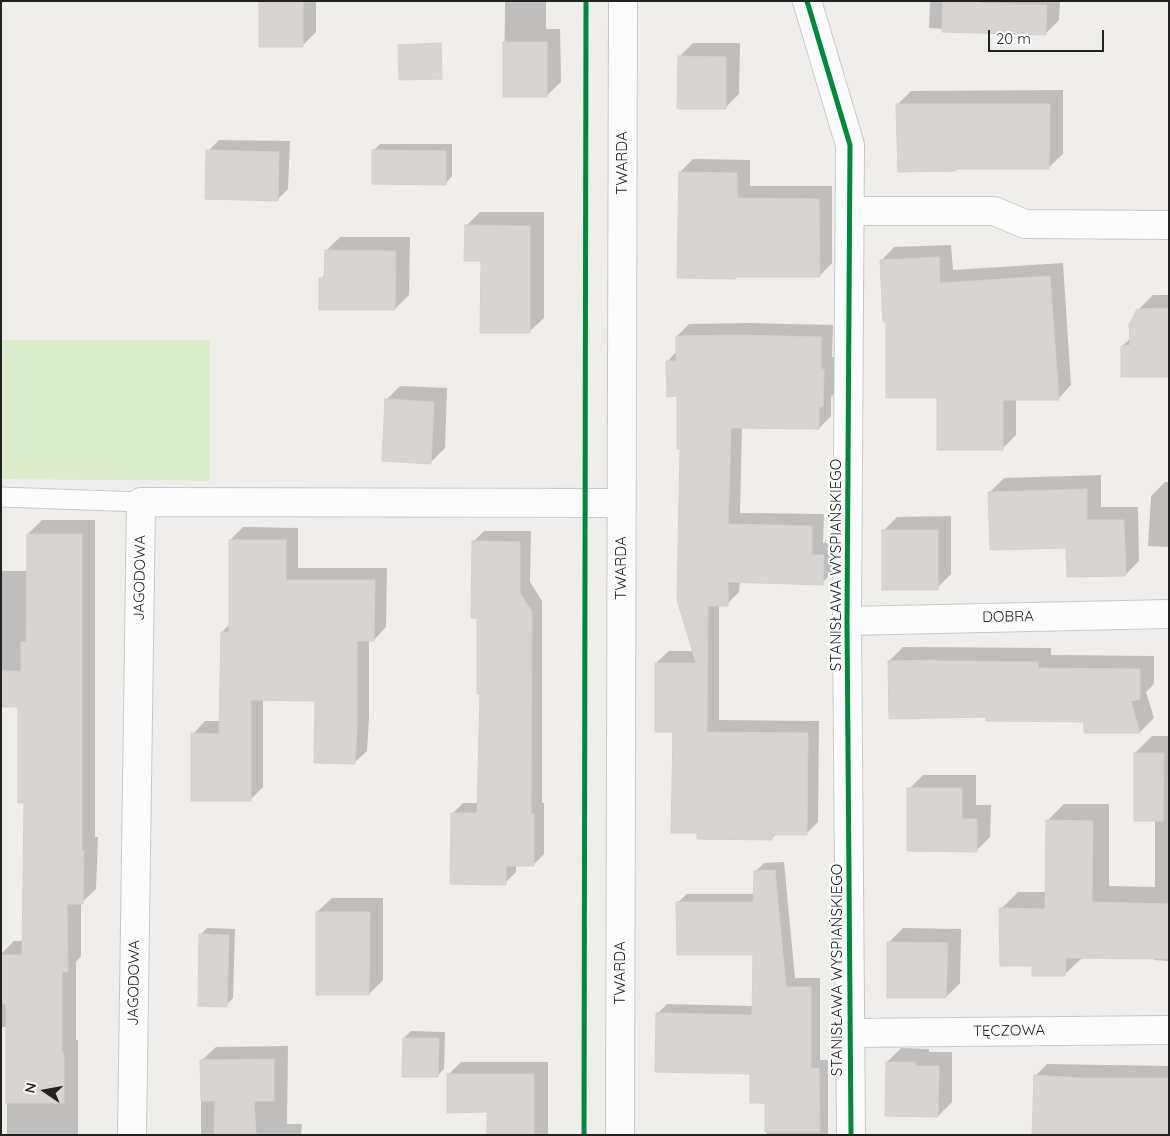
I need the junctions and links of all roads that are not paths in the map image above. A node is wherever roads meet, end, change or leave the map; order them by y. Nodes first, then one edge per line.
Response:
1 (623, 1) edge
2 (807, 1) edge
3 (850, 210) junction
4 (1169, 225) edge
5 (1, 497) edge
6 (141, 502) junction
7 (621, 503) junction
8 (1169, 614) edge
9 (847, 620) junction
10 (1169, 1030) edge
11 (850, 1033) junction
12 (132, 1135) edge
13 (620, 1135) edge
14 (851, 1135) edge

1 - 7 street, TWARDA
2 - 3 street, STANISŁAWA WYSPIAŃSKIEGO
3 - 4 street
3 - 9 street, STANISŁAWA WYSPIAŃSKIEGO
5 - 6 lane
6 - 7 street
6 - 12 street, JAGODOWA
7 - 13 street, TWARDA
8 - 9 street, DOBRA
9 - 11 street, STANISŁAWA WYSPIAŃSKIEGO
10 - 11 street, TĘCZOWA
11 - 14 street, STANISŁAWA WYSPIAŃSKIEGO

